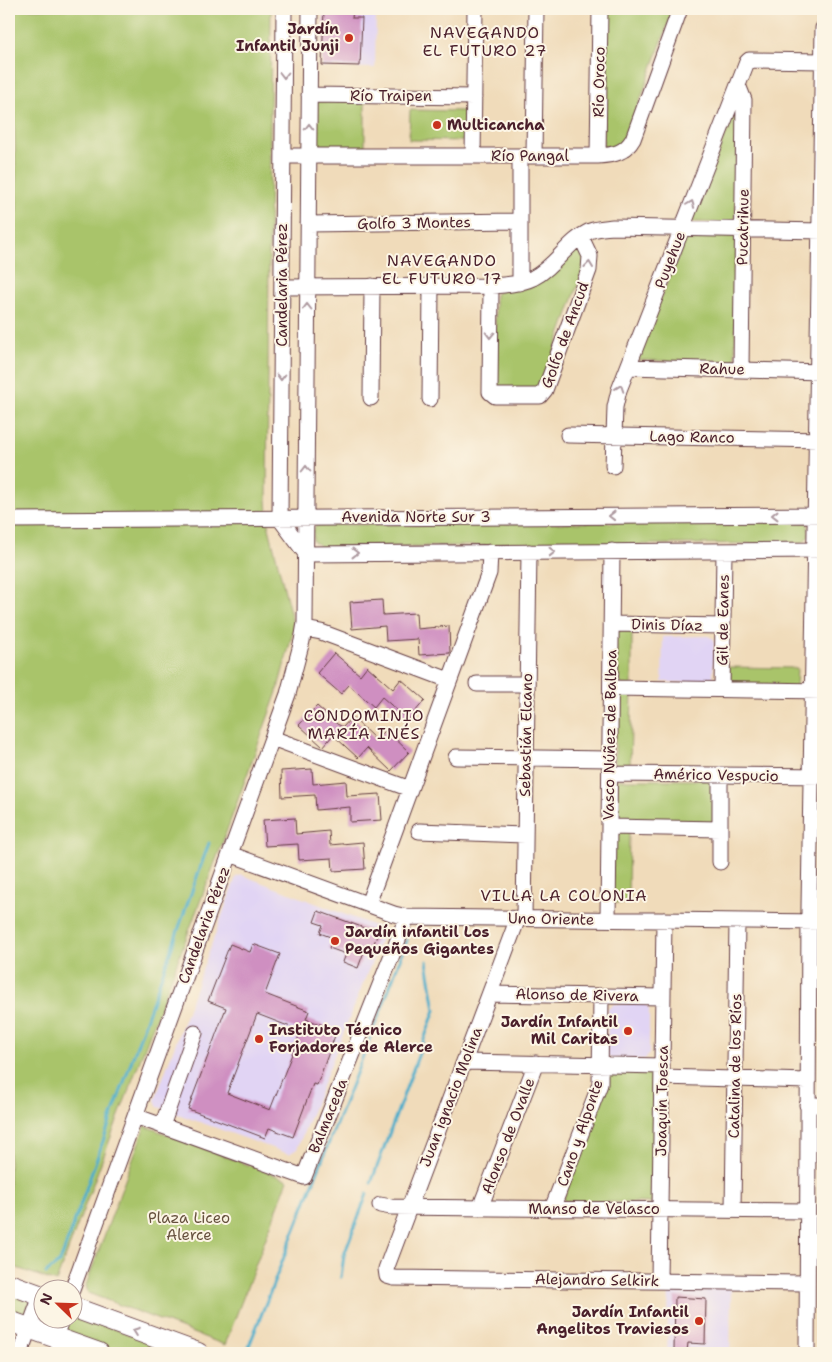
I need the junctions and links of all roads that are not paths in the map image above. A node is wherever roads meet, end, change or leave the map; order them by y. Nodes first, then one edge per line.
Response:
1 (284, 9) edge
2 (310, 9) edge
3 (475, 9) edge
4 (536, 9) edge
5 (600, 9) edge
6 (680, 9) edge
7 (823, 28) edge
8 (823, 61) edge
9 (738, 85) junction
10 (309, 96) junction
11 (474, 96) junction
12 (283, 156) junction
13 (308, 156) junction
14 (473, 156) junction
15 (527, 156) junction
16 (598, 156) junction
17 (520, 221) junction
18 (308, 224) junction
19 (682, 229) junction
20 (743, 230) junction
21 (821, 231) edge
22 (581, 237) junction
23 (520, 283) junction
24 (372, 286) junction
25 (431, 286) junction
26 (491, 286) junction
27 (282, 287) junction
28 (308, 287) junction
29 (628, 367) junction
30 (740, 370) junction
31 (820, 372) edge
32 (371, 398) dead end
33 (430, 399) dead end
34 (568, 435) dead end
35 (614, 436) junction
36 (820, 440) edge
37 (613, 466) dead end
38 (819, 515) edge
39 (306, 518) junction
40 (280, 519) junction
41 (9, 520) edge
42 (819, 550) edge
43 (724, 551) junction
44 (490, 552) junction
45 (529, 552) junction
46 (612, 552) junction
47 (306, 554) junction
48 (612, 624) junction
49 (723, 626) junction
50 (304, 629) junction
51 (449, 680) junction
52 (477, 684) dead end
53 (527, 684) junction
54 (611, 688) junction
55 (722, 690) junction
56 (818, 691) edge
57 (272, 738) junction
58 (456, 757) dead end
59 (526, 758) junction
60 (610, 766) junction
61 (720, 775) junction
62 (817, 776) edge
63 (410, 789) junction
64 (609, 827) junction
65 (720, 829) junction
66 (419, 831) dead end
67 (525, 835) junction
68 (230, 854) junction
69 (720, 862) dead end
70 (368, 904) junction
71 (407, 917) junction
72 (521, 918) junction
73 (608, 919) junction
74 (664, 920) junction
75 (737, 921) junction
76 (816, 922) edge
77 (490, 994) junction
78 (601, 996) junction
79 (663, 997) junction
80 (196, 1033) dead end
81 (464, 1062) junction
82 (536, 1063) junction
83 (601, 1064) junction
84 (662, 1071) junction
85 (734, 1079) junction
86 (807, 1082) junction
87 (807, 1105) junction
88 (823, 1105) edge
89 (135, 1116) junction
90 (162, 1126) junction
91 (380, 1206) dead end
92 (409, 1208) junction
93 (480, 1208) junction
94 (552, 1209) junction
95 (660, 1210) junction
96 (733, 1210) junction
97 (807, 1211) junction
98 (387, 1276) joint
99 (76, 1280) edge
100 (659, 1281) junction
101 (807, 1283) junction
102 (9, 1284) edge
103 (32, 1292) edge
104 (82, 1311) edge
105 (9, 1321) edge
106 (32, 1321) edge
107 (29, 1328) junction
108 (61, 1330) edge
109 (20, 1353) edge
110 (98, 1353) edge
111 (198, 1353) edge
112 (807, 1353) edge

1 -> 12 street, Candelaria Pérez
2 - 10 street, Candelaria Pérez
3 - 11 street
4 - 15 street
5 - 16 street, Río Oroco
6 - 16 street, Río Pangal
7 - 8 street
8 - 9 street, Puyehue
8 - 21 street
19 -> 9 street, Puyehue
9 - 20 street, Pucatrihue
10 - 11 street, Río Traipen
13 -> 10 street, Candelaria Pérez
11 - 14 street
12 - 13 street, Río Pangal
12 - 27 street, Candelaria Pérez
13 - 14 street, Río Pangal
13 - 18 street, Candelaria Pérez
14 - 15 street, Río Pangal
15 - 16 street, Río Pangal
15 - 17 street
17 - 18 street, Golfo 3 Montes
17 - 23 street
18 - 28 street, Candelaria Pérez
19 - 20 street
19 - 22 street
19 - 29 street, Puyehue
20 - 21 street
20 - 30 street, Pucatrihue
21 - 31 street
22 - 23 street
26 -> 22 street, Golfo de Ancud
23 - 26 street
24 - 25 street
24 - 28 street
24 - 32 street
25 - 26 street
25 - 33 street
27 - 28 street
27 -> 40 street, Candelaria Pérez
39 -> 28 street, Candelaria Pérez
29 - 30 street, Rahue
35 -> 29 street, Puyehue
30 - 31 street, Rahue
31 - 36 street
34 - 35 street, Lago Ranco
35 - 36 street, Lago Ranco
35 - 37 street, Puyehue
36 - 38 street
38 -> 39 street, Avenida Norte Sur 3
38 - 42 street
39 - 40 street, Avenida Norte Sur 3
39 - 47 street, Candelaria Pérez
40 - 41 street, Avenida Norte Sur 3
40 - 47 street
42 - 43 street
42 - 56 street
43 - 46 street
43 - 49 street, Gil de Eanes
44 - 45 street
47 -> 44 street
44 - 51 street
45 -> 46 street
45 - 53 street, Sebastián Elcano
46 - 48 street, Vasco Núñez de Balboa
47 - 50 street, Candelaria Pérez
48 - 49 street, Dinis Díaz
48 - 54 street, Vasco Núñez de Balboa
49 - 55 street, Gil de Eanes
50 - 51 street
50 - 57 street, Candelaria Pérez
51 - 63 street
52 - 53 street
53 - 59 street, Sebastián Elcano
54 - 55 street
54 - 60 street, Vasco Núñez de Balboa
55 - 56 street
56 - 62 street
57 - 63 street
57 - 68 street, Candelaria Pérez
58 - 59 street, Américo Vespucio
59 - 60 street, Américo Vespucio
59 - 67 street, Sebastián Elcano
60 - 61 street, Américo Vespucio
60 - 64 street, Vasco Núñez de Balboa
61 - 62 street, Américo Vespucio
61 - 65 street
62 - 76 street
63 - 70 street
64 - 65 street
64 - 73 street, Vasco Núñez de Balboa
65 - 69 street
66 - 67 street
67 - 72 street, Sebastián Elcano
68 - 70 street, Uno Oriente
68 - 89 street, Candelaria Pérez
70 - 71 street, Uno Oriente
71 - 72 street, Uno Oriente
71 - 90 street, Balmaceda
72 - 73 street, Uno Oriente
72 - 77 street, Juan ignacio Molina
73 - 74 street, Uno Oriente
74 - 75 street, Uno Oriente
74 - 79 street, Joaquín Toesca
75 - 76 street, Uno Oriente
75 - 85 street, Catalina de los Ríos
76 - 86 street
77 - 78 street, Alonso de Rivera
77 - 81 street, Juan ignacio Molina
78 - 79 street, Alonso de Rivera
78 - 83 street, Cano y Alponte
79 - 84 street, Joaquín Toesca
80 - 90 street
81 - 82 street
81 - 92 street, Juan ignacio Molina
82 - 83 street
82 - 93 street, Alonso de Ovalle
83 - 84 street
83 - 94 street, Cano y Alponte
84 - 85 street
84 - 95 street, Joaquín Toesca
85 - 86 street
85 - 96 street, Catalina de los Ríos
86 - 87 street
87 - 88 street
87 - 97 street
89 - 90 street
89 - 99 street, Candelaria Pérez
91 - 92 street, Manso de Velasco
92 - 93 street, Manso de Velasco
92 - 98 street, Juan ignacio Molina
93 - 94 street, Manso de Velasco
94 - 95 street, Manso de Velasco
95 - 96 street, Manso de Velasco
95 - 100 street, Joaquín Toesca
96 - 97 street, Manso de Velasco
97 - 101 street
98 - 100 street, Alejandro Selkirk
100 - 101 street, Alejandro Selkirk
101 - 112 street
102 - 103 main road
111 -> 104 main road
105 - 107 main road
106 - 107 street
107 - 109 street
108 - 110 main road

